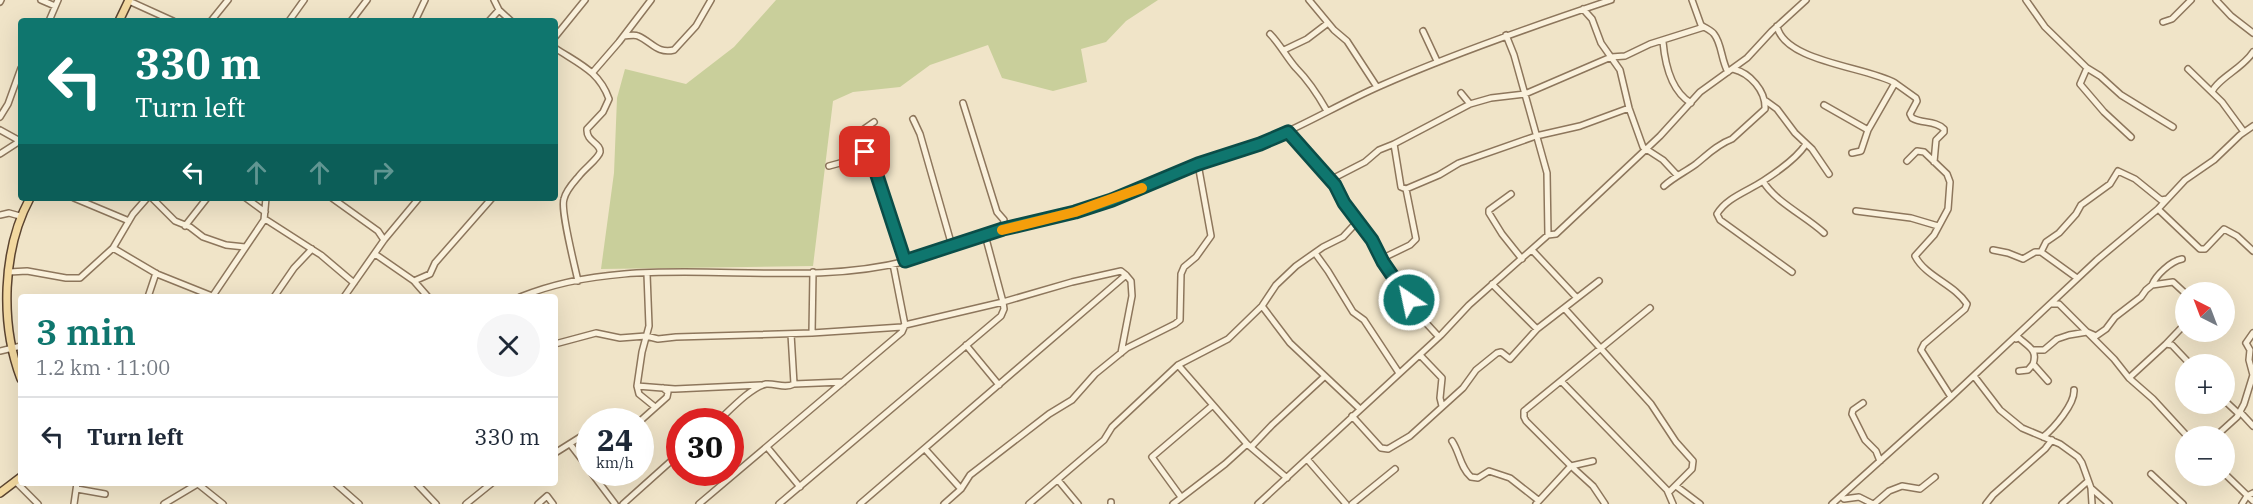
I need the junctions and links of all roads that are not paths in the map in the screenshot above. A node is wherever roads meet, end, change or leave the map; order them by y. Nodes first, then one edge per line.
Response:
1 (41, 0) edge
2 (58, 0) edge
3 (228, 0) edge
4 (304, 0) edge
5 (368, 0) edge
6 (425, 0) edge
7 (494, 0) edge
8 (585, 0) edge
9 (651, 0) edge
10 (711, 0) edge
11 (1309, 0) edge
12 (1611, 0) edge
13 (1692, 0) edge
14 (1806, 0) edge
15 (2026, 0) edge
16 (2191, 0) edge
17 (2216, 0) edge
18 (129, 1) edge
19 (55, 6) junction
20 (1583, 9) junction
21 (499, 10) junction
22 (50, 18) edge
23 (120, 18) edge
24 (166, 18) edge
25 (214, 18) edge
26 (291, 18) edge
27 (353, 18) edge
28 (416, 18) edge
29 (492, 18) edge
30 (508, 18) edge
31 (2163, 22) dead end
32 (1328, 23) junction
33 (1704, 27) junction
34 (1776, 30) junction
35 (1423, 31) dead end
36 (558, 33) edge
37 (1270, 33) dead end
38 (2253, 33) edge
39 (1506, 35) junction
40 (624, 36) junction
41 (1663, 42) junction
42 (558, 50) edge
43 (1284, 50) junction
44 (2253, 52) edge
45 (1611, 57) junction
46 (1437, 61) junction
47 (1741, 63) junction
48 (2087, 68) junction
49 (2188, 69) dead end
50 (1730, 70) junction
51 (1741, 71) junction
52 (593, 72) junction
53 (18, 76) edge
54 (1895, 83) junction
55 (1377, 87) junction
56 (2211, 92) junction
57 (1461, 93) dead end
58 (1525, 94) junction
59 (1766, 101) junction
60 (963, 103) dead end
61 (1691, 103) junction
62 (1470, 104) junction
63 (1772, 105) junction
64 (1824, 105) dead end
65 (1629, 108) junction
66 (1766, 109) junction
67 (1327, 111) junction
68 (0, 117) edge
69 (913, 119) dead end
70 (874, 122) dead end
71 (2253, 126) edge
72 (2173, 127) dead end
73 (0, 130) edge
74 (1868, 130) junction
75 (1288, 132) junction
76 (2244, 132) junction
77 (1536, 136) junction
78 (2131, 136) dead end
79 (18, 140) edge
80 (18, 142) edge
81 (1394, 144) junction
82 (1806, 144) junction
83 (1646, 150) junction
84 (869, 151) junction
85 (1852, 153) dead end
86 (0, 154) edge
87 (1907, 161) dead end
88 (1934, 162) junction
89 (1198, 164) junction
90 (829, 166) dead end
91 (1829, 174) dead end
92 (1677, 175) junction
93 (1330, 180) junction
94 (1763, 181) junction
95 (1664, 186) dead end
96 (1406, 189) junction
97 (1511, 194) dead end
98 (2168, 198) junction
99 (28, 201) edge
100 (81, 201) edge
101 (145, 201) edge
102 (155, 201) edge
103 (205, 201) edge
104 (250, 201) edge
105 (266, 201) edge
106 (336, 201) edge
107 (416, 201) edge
108 (489, 201) edge
109 (2158, 209) junction
110 (1856, 211) dead end
111 (265, 212) junction
112 (0, 215) edge
113 (20, 216) junction
114 (265, 219) junction
115 (129, 221) junction
116 (1357, 222) junction
117 (185, 226) junction
118 (1938, 226) junction
119 (1003, 229) junction
120 (1548, 232) junction
121 (1824, 234) dead end
122 (985, 235) junction
123 (384, 240) junction
124 (952, 246) junction
125 (245, 247) junction
126 (113, 248) junction
127 (312, 249) junction
128 (1532, 250) junction
129 (1993, 250) dead end
130 (2253, 251) edge
131 (2041, 252) junction
132 (1315, 253) junction
133 (375, 254) junction
134 (1381, 259) junction
135 (1522, 259) junction
136 (2182, 259) dead end
137 (905, 261) junction
138 (893, 264) junction
139 (9, 272) junction
140 (813, 272) junction
141 (1792, 272) dead end
142 (156, 273) junction
143 (647, 274) junction
144 (1126, 275) junction
145 (2077, 278) junction
146 (414, 281) junction
147 (578, 281) junction
148 (1599, 281) dead end
149 (354, 283) junction
150 (1491, 284) junction
151 (2175, 284) edge
152 (2152, 285) junction
153 (149, 294) edge
154 (205, 294) edge
155 (214, 294) edge
156 (276, 294) edge
157 (346, 294) edge
158 (425, 294) edge
159 (528, 294) edge
160 (2059, 297) junction
161 (1577, 298) junction
162 (1003, 302) junction
163 (2052, 303) junction
164 (2059, 304) junction
165 (1262, 306) junction
166 (1650, 308) dead end
167 (1565, 309) junction
168 (905, 325) junction
169 (1537, 329) junction
170 (2087, 332) junction
171 (812, 333) junction
172 (2253, 333) edge
173 (791, 334) junction
174 (2175, 335) edge
175 (646, 336) junction
176 (1438, 337) junction
177 (2253, 340) edge
178 (558, 343) edge
179 (2009, 343) junction
180 (2166, 344) junction
181 (2246, 344) junction
182 (966, 345) junction
183 (18, 347) edge
184 (1600, 348) junction
185 (12, 349) junction
186 (2033, 350) junction
187 (0, 351) edge
188 (1121, 353) junction
189 (2181, 354) edge
190 (1420, 355) junction
191 (2033, 364) junction
192 (1178, 365) junction
193 (18, 369) edge
194 (2019, 371) dead end
195 (1399, 373) junction
196 (1974, 376) junction
197 (1324, 377) junction
198 (2129, 378) junction
199 (2049, 381) dead end
200 (843, 382) junction
201 (1562, 382) junction
202 (794, 384) junction
203 (999, 385) junction
204 (638, 386) junction
205 (663, 388) junction
206 (749, 390) junction
207 (2074, 390) dead end
208 (1951, 398) junction
209 (1863, 404) dead end
210 (1213, 405) junction
211 (1442, 406) junction
212 (655, 407) joint
213 (731, 408) edge
214 (1360, 409) junction
215 (2235, 410) edge
216 (2240, 415) junction
217 (1352, 416) junction
218 (2178, 426) edge
219 (2227, 426) edge
220 (2253, 426) edge
221 (2043, 437) junction
222 (576, 440) edge
223 (2052, 440) junction
224 (1452, 441) dead end
225 (570, 444) junction
226 (1249, 446) junction
227 (767, 447) junction
228 (925, 449) junction
229 (558, 451) edge
230 (576, 452) edge
231 (1307, 459) junction
232 (1593, 461) dead end
233 (1880, 461) junction
234 (666, 466) edge
235 (1571, 466) junction
236 (1395, 469) dead end
237 (2151, 474) dead end
238 (1935, 477) dead end
239 (18, 478) edge
240 (18, 478) edge
241 (1287, 478) junction
242 (1058, 480) junction
243 (2088, 481) junction
244 (2235, 483) edge
245 (25, 486) edge
246 (77, 486) edge
247 (196, 486) edge
248 (201, 486) edge
249 (338, 486) edge
250 (419, 486) edge
251 (488, 486) edge
252 (601, 486) edge
253 (1676, 486) junction
254 (800, 487) junction
255 (0, 488) edge
256 (2091, 488) junction
257 (961, 489) junction
258 (1669, 492) junction
259 (0, 493) edge
260 (105, 494) dead end
261 (1841, 496) junction
262 (1181, 497) junction
263 (2251, 497) edge
264 (1537, 502) edge
265 (1603, 502) edge
266 (36, 503) edge
267 (74, 504) edge
268 (164, 504) edge
269 (223, 504) edge
270 (359, 504) edge
271 (436, 504) edge
272 (466, 504) edge
273 (538, 504) edge
274 (553, 504) edge
275 (615, 504) edge
276 (623, 504) edge
277 (699, 504) edge
278 (779, 504) edge
279 (860, 504) edge
280 (944, 504) edge
281 (1029, 504) edge
282 (1078, 504) edge
283 (1173, 504) edge
284 (1258, 504) edge
285 (1346, 504) edge
286 (1352, 504) edge
287 (1673, 504) edge
288 (1700, 504) edge
289 (1832, 504) edge
290 (1873, 504) edge
291 (1986, 504) edge
292 (2062, 504) edge
293 (2092, 504) edge
294 (2109, 504) edge
295 (2183, 504) edge
296 (2242, 504) edge

1 - 19 street
2 - 19 street
3 - 25 street
4 - 26 street
5 - 27 street
6 - 28 street
7 - 21 street
8 - 36 street
9 - 40 street
10 - 40 street
11 - 32 street
12 - 20 street
13 - 33 street
14 - 34 street
15 - 48 street
16 - 31 street
17 - 38 street
18 - 23 main road
18 - 24 street
19 - 22 street
20 - 39 street
20 - 45 street
21 - 29 street
21 - 30 street
32 - 43 street
32 - 55 street
33 - 41 street
33 - 50 street
34 - 47 street
34 - 54 street
35 - 46 street
37 - 43 street
39 - 46 street
39 - 58 street
40 - 52 street
41 - 45 street
41 - 61 street
42 - 52 street
43 - 67 street
44 - 56 street
45 - 58 street
45 - 65 street
46 - 55 street
47 - 50 street
47 - 51 street
48 - 72 street
48 - 78 street
49 - 56 street
50 - 51 street
50 - 61 street
51 - 59 street
52 - 147 street
53 - 68 street
54 - 74 street
54 - 88 street
55 - 67 street
56 - 76 street
57 - 62 street
58 - 62 street
58 - 77 street
59 - 63 street
59 - 66 street
60 - 119 street
61 - 83 street
62 - 81 street
63 - 66 street
63 - 82 street
64 - 74 street
65 - 77 street
65 - 83 street
66 - 92 street
67 - 75 street
69 - 124 street
70 - 84 street
71 - 76 street
73 - 79 street
74 - 85 street
75 - 89 street
75 - 93 street
76 - 98 street
77 - 96 street
77 - 120 street
80 - 86 street
81 - 93 street
81 - 96 street
82 - 91 street
82 - 94 street
83 - 92 street
83 - 120 street
84 - 90 street
84 - 137 street
87 - 88 street
88 - 118 street
89 - 119 street
89 - 188 street
92 - 95 street
93 - 116 street
94 - 121 street
94 - 141 street
96 - 134 street
97 - 135 street
98 - 109 street
98 - 131 street
99 - 113 main road
100 - 115 street
101 - 115 street
102 - 117 street
103 - 117 street
104 - 111 street
105 - 111 street
106 - 123 street
107 - 123 street
108 - 146 street
109 - 130 street
109 - 145 street
110 - 118 street
111 - 114 street
112 - 113 street
113 - 139 main road
114 - 125 street
114 - 127 street
115 - 126 street
116 - 132 street
116 - 134 street
117 - 125 street
118 - 208 street
119 - 122 street
120 - 128 street
122 - 124 street
122 - 162 street
123 - 133 street
124 - 137 street
125 - 155 street
126 - 139 street
126 - 142 street
127 - 149 street
127 - 156 street
128 - 135 street
128 - 161 street
129 - 131 street
131 - 145 street
132 - 165 street
132 - 195 street
133 - 146 street
133 - 149 street
134 - 176 street
135 - 150 street
136 - 152 street
137 - 138 street
138 - 140 street
138 - 168 street
139 - 185 main road
140 - 143 street
140 - 171 street
142 - 153 street
142 - 154 street
143 - 147 street
143 - 175 street
144 - 162 street
144 - 188 street
144 - 203 street
145 - 160 street
146 - 158 street
147 - 159 street
148 - 161 street
149 - 157 street
150 - 169 street
150 - 176 street
151 - 152 street
152 - 170 street
160 - 163 street
160 - 164 street
161 - 167 street
162 - 168 street
162 - 182 street
163 - 164 street
163 - 179 street
164 - 170 street
165 - 192 street
165 - 197 street
166 - 184 street
167 - 169 street
167 - 184 street
168 - 171 street
168 - 200 street
169 - 211 street
170 - 186 street
170 - 198 street
171 - 173 street
172 - 181 street
173 - 175 street
173 - 202 street
174 - 180 street
175 - 178 street
175 - 204 street
176 - 190 street
177 - 181 street
179 - 186 street
179 - 196 street
180 - 189 street
180 - 198 street
181 - 216 street
182 - 203 street
182 - 254 street
183 - 185 street
184 - 201 street
184 - 253 street
185 - 187 street
185 - 193 main road
186 - 191 street
188 - 257 street
190 - 195 street
190 - 211 street
191 - 194 street
191 - 199 street
192 - 210 street
192 - 242 street
195 - 214 street
196 - 208 street
196 - 221 street
197 - 214 street
197 - 226 street
198 - 218 street
200 - 202 street
200 - 227 street
201 - 235 street
201 - 258 street
202 - 206 street
203 - 228 street
204 - 205 street
204 - 212 street
205 - 206 street
205 - 212 street
206 - 213 street
207 - 221 street
208 - 233 street
209 - 233 street
210 - 226 street
210 - 262 street
211 - 217 street
214 - 217 street
215 - 216 street
216 - 219 street
216 - 220 street
217 - 231 street
221 - 223 street
222 - 225 street
223 - 243 street
223 - 291 street
224 - 264 street
225 - 229 street
225 - 230 street
226 - 241 street
226 - 262 street
227 - 254 street
227 - 277 street
228 - 257 street
228 - 279 street
231 - 241 street
231 - 285 street
232 - 235 street
233 - 261 street
234 - 276 street
235 - 264 street
235 - 265 street
236 - 286 street
237 - 295 street
238 - 290 street
239 - 255 main road
240 - 259 main road
241 - 284 street
242 - 281 street
242 - 282 street
243 - 256 street
243 - 292 street
244 - 263 street
245 - 266 street
246 - 260 street
246 - 267 street
247 - 268 street
248 - 269 street
249 - 270 street
250 - 271 street
251 - 272 street
252 - 275 street
253 - 258 street
253 - 288 street
254 - 278 street
256 - 293 street
256 - 294 street
257 - 280 street
258 - 287 street
261 - 289 street
261 - 290 street
262 - 283 street
263 - 296 street
273 - 274 street

